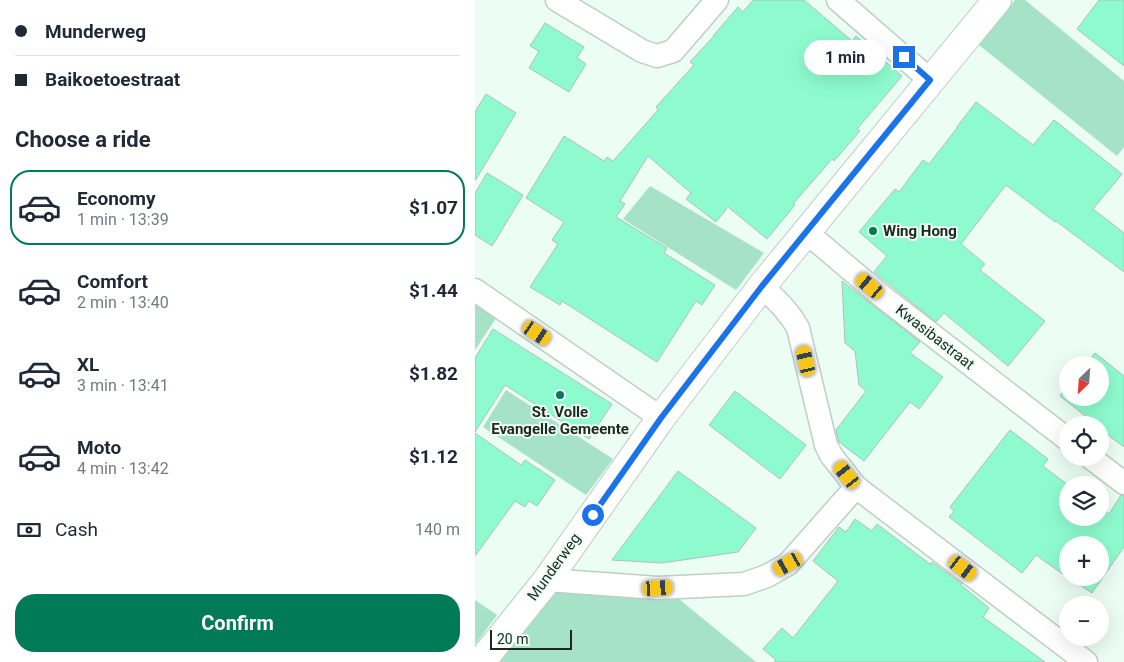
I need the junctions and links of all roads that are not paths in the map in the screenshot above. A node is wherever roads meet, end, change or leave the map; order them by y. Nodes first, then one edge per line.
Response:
1 (557, 0) edge
2 (717, 0) edge
3 (838, 0) edge
4 (997, 0) edge
5 (930, 80) junction
6 (806, 232) junction
7 (762, 286) junction
8 (475, 290) edge
9 (661, 418) junction
10 (1059, 433) edge
11 (1102, 466) edge
12 (1124, 483) edge
13 (856, 487) junction
14 (547, 580) junction
15 (481, 662) edge
16 (1086, 662) edge

1 - 2 street
3 - 5 street
4 - 5 street, Munderweg
5 - 6 street, Munderweg
6 - 7 street, Munderweg
6 - 10 street, Kwasibastraat
7 - 9 street, Munderweg
7 - 13 street
8 - 9 street
9 - 14 street, Munderweg
11 - 12 street
13 - 14 street
13 - 16 street
14 - 15 street, Munderweg

